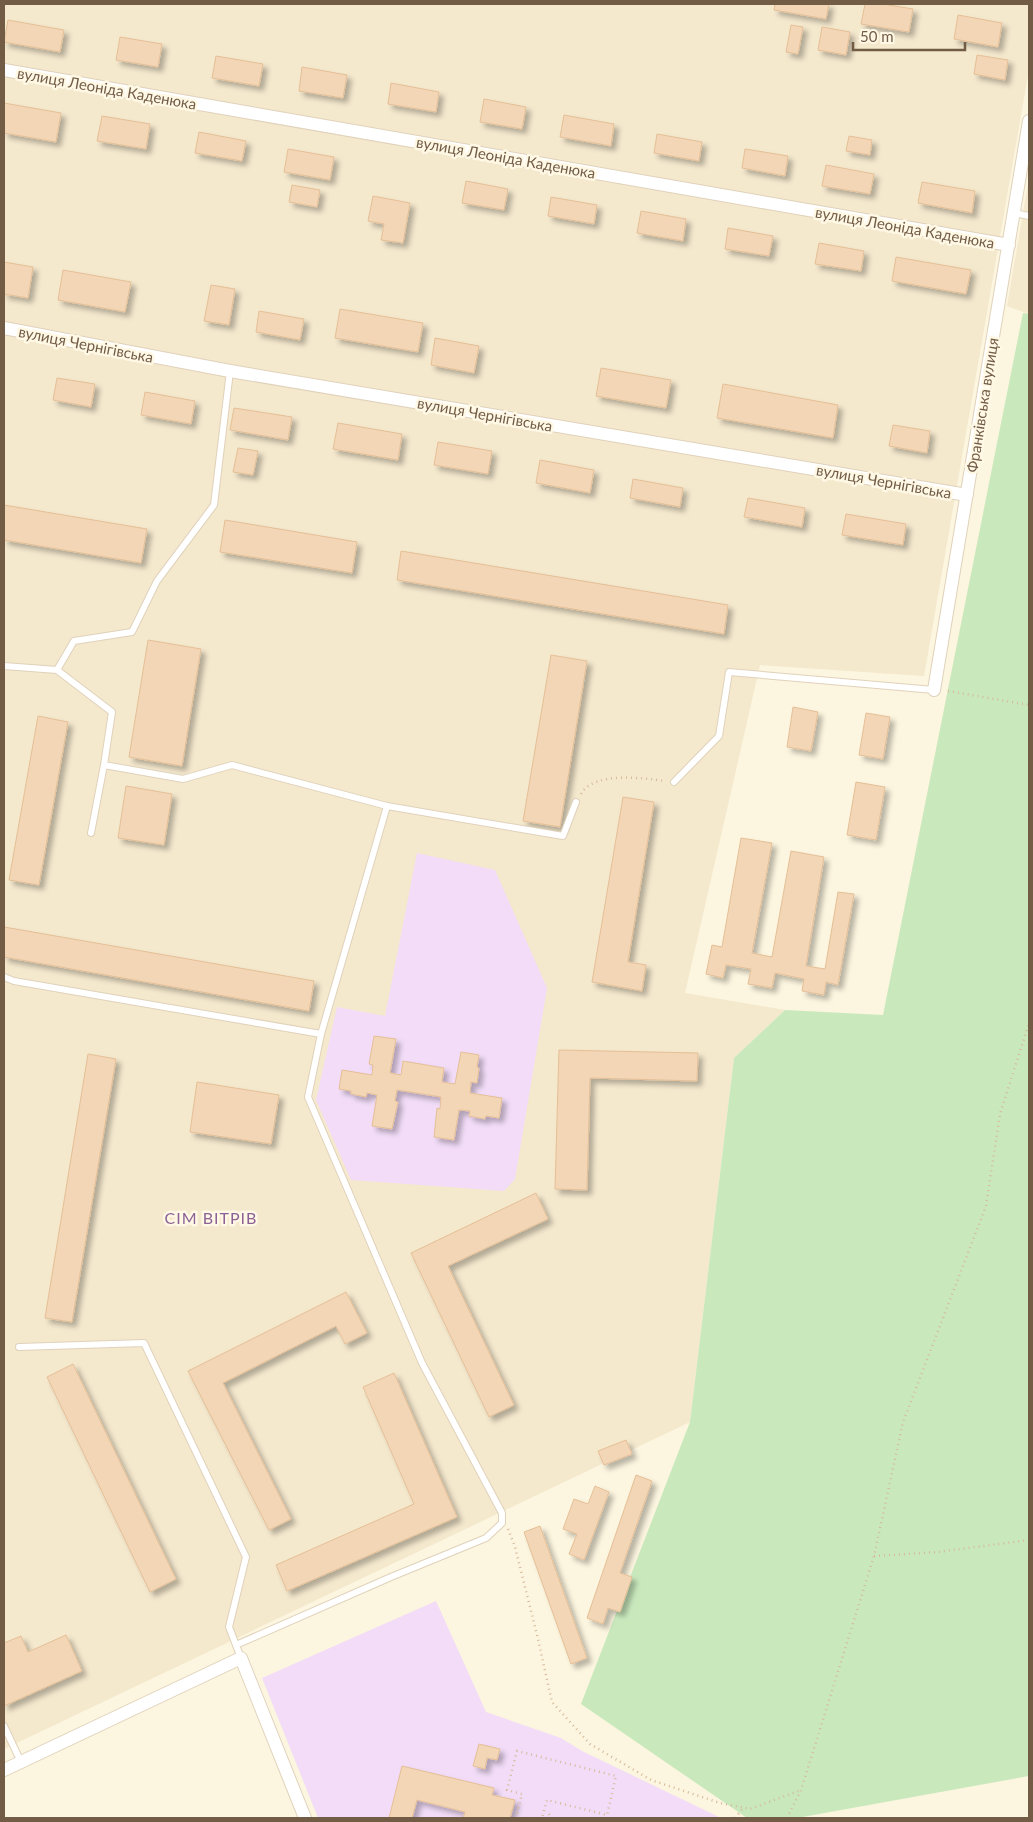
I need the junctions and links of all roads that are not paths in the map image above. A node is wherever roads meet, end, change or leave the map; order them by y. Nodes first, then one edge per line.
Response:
1 (4, 70) edge
2 (1029, 121) edge
3 (1014, 213) junction
4 (1029, 216) edge
5 (1008, 245) junction
6 (4, 328) edge
7 (230, 371) junction
8 (967, 495) junction
9 (4, 666) edge
10 (57, 670) junction
11 (934, 690) joint
12 (104, 765) junction
13 (674, 782) road end
14 (576, 802) road end
15 (387, 806) junction
16 (91, 834) dead end
17 (4, 977) edge
18 (321, 1034) junction
19 (19, 1347) dead end
20 (236, 1645) junction
21 (241, 1658) junction
22 (4, 1726) edge
23 (21, 1762) junction
24 (4, 1770) edge
25 (305, 1818) edge

1 - 5 street, вулиця Леоніда Каденюка
2 - 3 street, Франківська вулиця
3 - 4 lane
3 - 5 street, Франківська вулиця
5 - 8 street, Франківська вулиця
6 - 7 street, вулиця Чернігівська
7 - 8 street, вулиця Чернігівська
7 - 10 lane
8 - 11 street, Франківська вулиця
9 - 10 lane
10 - 12 lane
11 - 13 lane
12 - 15 lane
12 - 16 lane
14 - 15 lane
15 - 18 lane
17 - 18 lane
18 - 20 lane
19 - 20 lane
20 - 21 lane
21 - 23 street
21 - 25 street
22 - 23 lane
23 - 24 street

